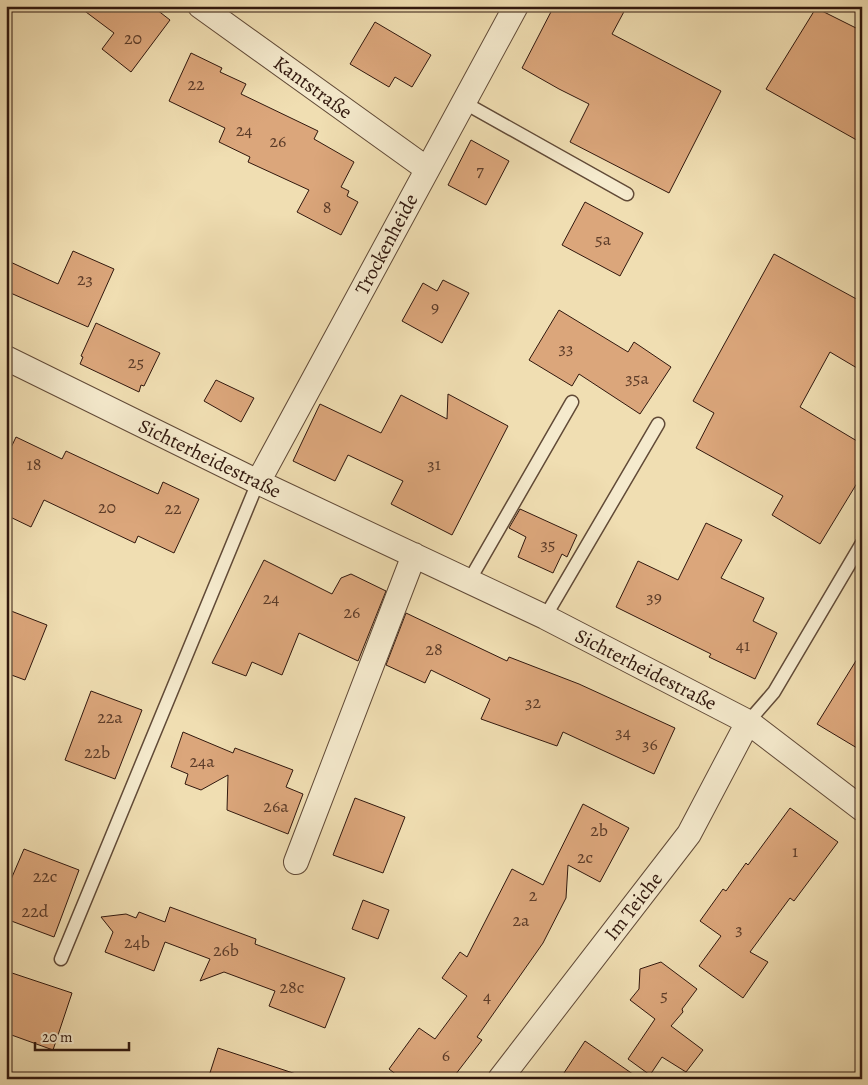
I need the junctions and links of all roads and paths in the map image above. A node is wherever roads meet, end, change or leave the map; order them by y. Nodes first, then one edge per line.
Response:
1 (200, 6) edge
2 (516, 6) edge
3 (463, 102) junction
4 (427, 168) junction
5 (627, 194) dead end
6 (6, 358) edge
7 (572, 402) dead end
8 (658, 424) dead end
9 (258, 482) junction
10 (862, 544) edge
11 (414, 556) junction
12 (469, 581) junction
13 (545, 617) junction
14 (748, 722) junction
15 (862, 808) edge
16 (296, 862) dead end
17 (61, 959) dead end
18 (500, 1079) edge

1 - 4 street, Kantstraße
2 - 3 street, Trockenheide
3 - 4 street, Trockenheide
3 - 5 lane
4 - 9 street, Trockenheide
6 - 9 street, Sichterheidestraße
7 - 12 lane
8 - 13 lane
9 - 11 street, Sichterheidestraße
9 - 17 lane
10 - 14 lane
11 - 12 street, Sichterheidestraße
11 - 16 street
12 - 13 street, Sichterheidestraße
13 - 14 street, Sichterheidestraße
14 - 15 street, Sichterheidestraße
14 - 18 street, Im Teiche

